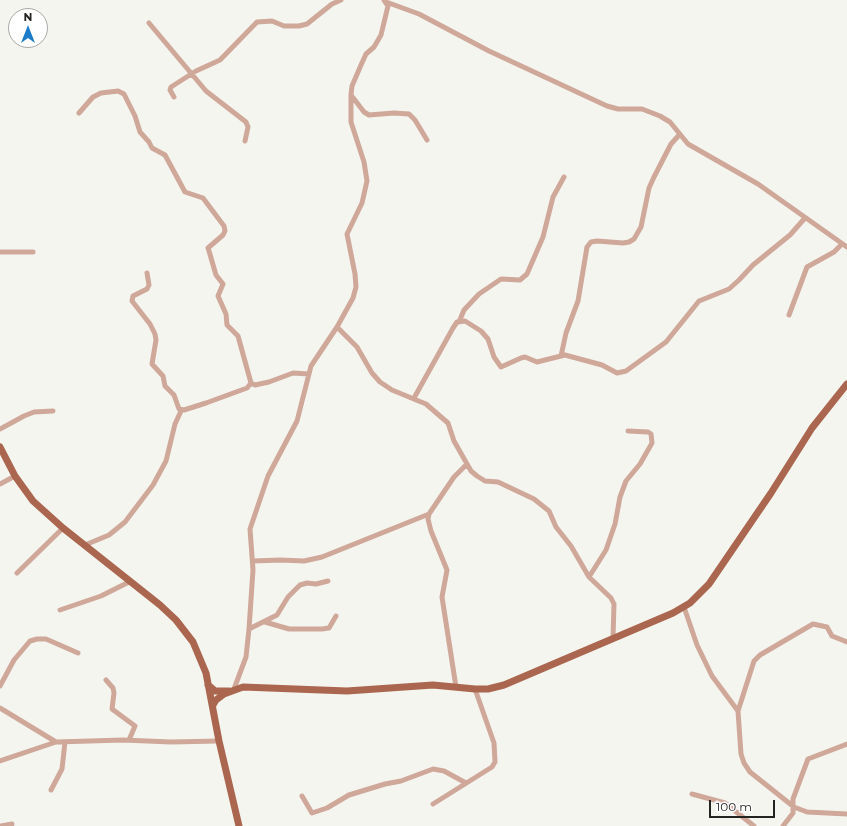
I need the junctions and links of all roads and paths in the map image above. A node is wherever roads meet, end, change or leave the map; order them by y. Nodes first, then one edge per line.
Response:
1 (341, 0) edge
2 (385, 1) edge
3 (150, 23) dead end
4 (191, 74) junction
5 (351, 95) junction
6 (174, 97) dead end
7 (79, 113) dead end
8 (680, 134) junction
9 (427, 140) dead end
10 (245, 141) dead end
11 (564, 177) dead end
12 (805, 218) junction
13 (845, 246) edge
14 (0, 252) edge
15 (32, 252) dead end
16 (147, 273) dead end
17 (789, 315) dead end
18 (459, 322) junction
19 (337, 327) junction
20 (561, 356) junction
21 (309, 374) junction
22 (251, 383) junction
23 (847, 385) edge
24 (414, 398) junction
25 (181, 410) junction
26 (53, 411) dead end
27 (0, 429) edge
28 (628, 431) dead end
29 (0, 447) edge
30 (466, 464) junction
31 (15, 476) junction
32 (0, 484) edge
33 (429, 514) junction
34 (63, 528) junction
35 (85, 545) junction
36 (253, 561) junction
37 (17, 573) dead end
38 (589, 577) junction
39 (131, 581) junction
40 (328, 581) dead end
41 (684, 607) junction
42 (60, 610) dead end
43 (336, 616) dead end
44 (265, 622) junction
45 (249, 629) junction
46 (613, 638) junction
47 (847, 642) edge
48 (78, 653) dead end
49 (106, 680) dead end
50 (208, 685) junction
51 (0, 686) edge
52 (456, 687) junction
53 (475, 689) junction
54 (232, 690) junction
55 (213, 705) junction
56 (0, 708) edge
57 (738, 712) junction
58 (129, 740) junction
59 (219, 741) junction
60 (56, 742) junction
61 (65, 742) junction
62 (847, 744) edge
63 (0, 761) edge
64 (466, 783) junction
65 (51, 790) dead end
66 (692, 794) dead end
67 (302, 796) dead end
68 (433, 804) dead end
69 (794, 807) junction
70 (847, 814) edge
71 (12, 824) dead end
72 (1, 826) edge
73 (239, 826) edge
74 (754, 826) edge
75 (783, 826) edge

1 - 4 street
2 - 5 street
2 - 8 street
3 - 4 street
4 - 6 street
4 - 10 street
5 - 9 street
5 - 19 street
7 - 22 street
8 - 12 street
8 - 20 street
11 - 18 street
12 - 13 street
12 - 20 street
13 - 17 street
14 - 15 street
16 - 25 street
18 - 20 street
18 - 24 street
19 - 21 street
19 - 24 street
21 - 22 street
21 - 36 street
22 - 25 street
23 - 41 main road
24 - 30 street
25 - 35 street
26 - 27 street
28 - 38 street
29 - 31 main road
30 - 33 street
30 - 38 street
31 - 32 street
31 - 34 main road
33 - 36 street
33 - 52 street
34 - 35 main road
34 - 37 street
35 - 39 main road
36 - 45 street
38 - 46 street
39 - 42 street
39 - 50 main road
40 - 44 street
41 - 46 main road
41 - 57 street
43 - 44 street
44 - 45 street
45 - 54 street
46 - 53 main road
47 - 57 street
48 - 51 street
49 - 58 street
50 - 54 main road
50 - 55 main road
52 - 53 main road
52 - 54 main road
53 - 64 street
54 - 55 main road
55 - 59 main road
56 - 60 street
57 - 69 street
58 - 59 street
58 - 61 street
59 - 73 main road
60 - 61 street
60 - 63 street
61 - 65 street
62 - 69 street
64 - 67 street
64 - 68 street
66 - 74 street
69 - 70 street
69 - 75 street
71 - 72 street

